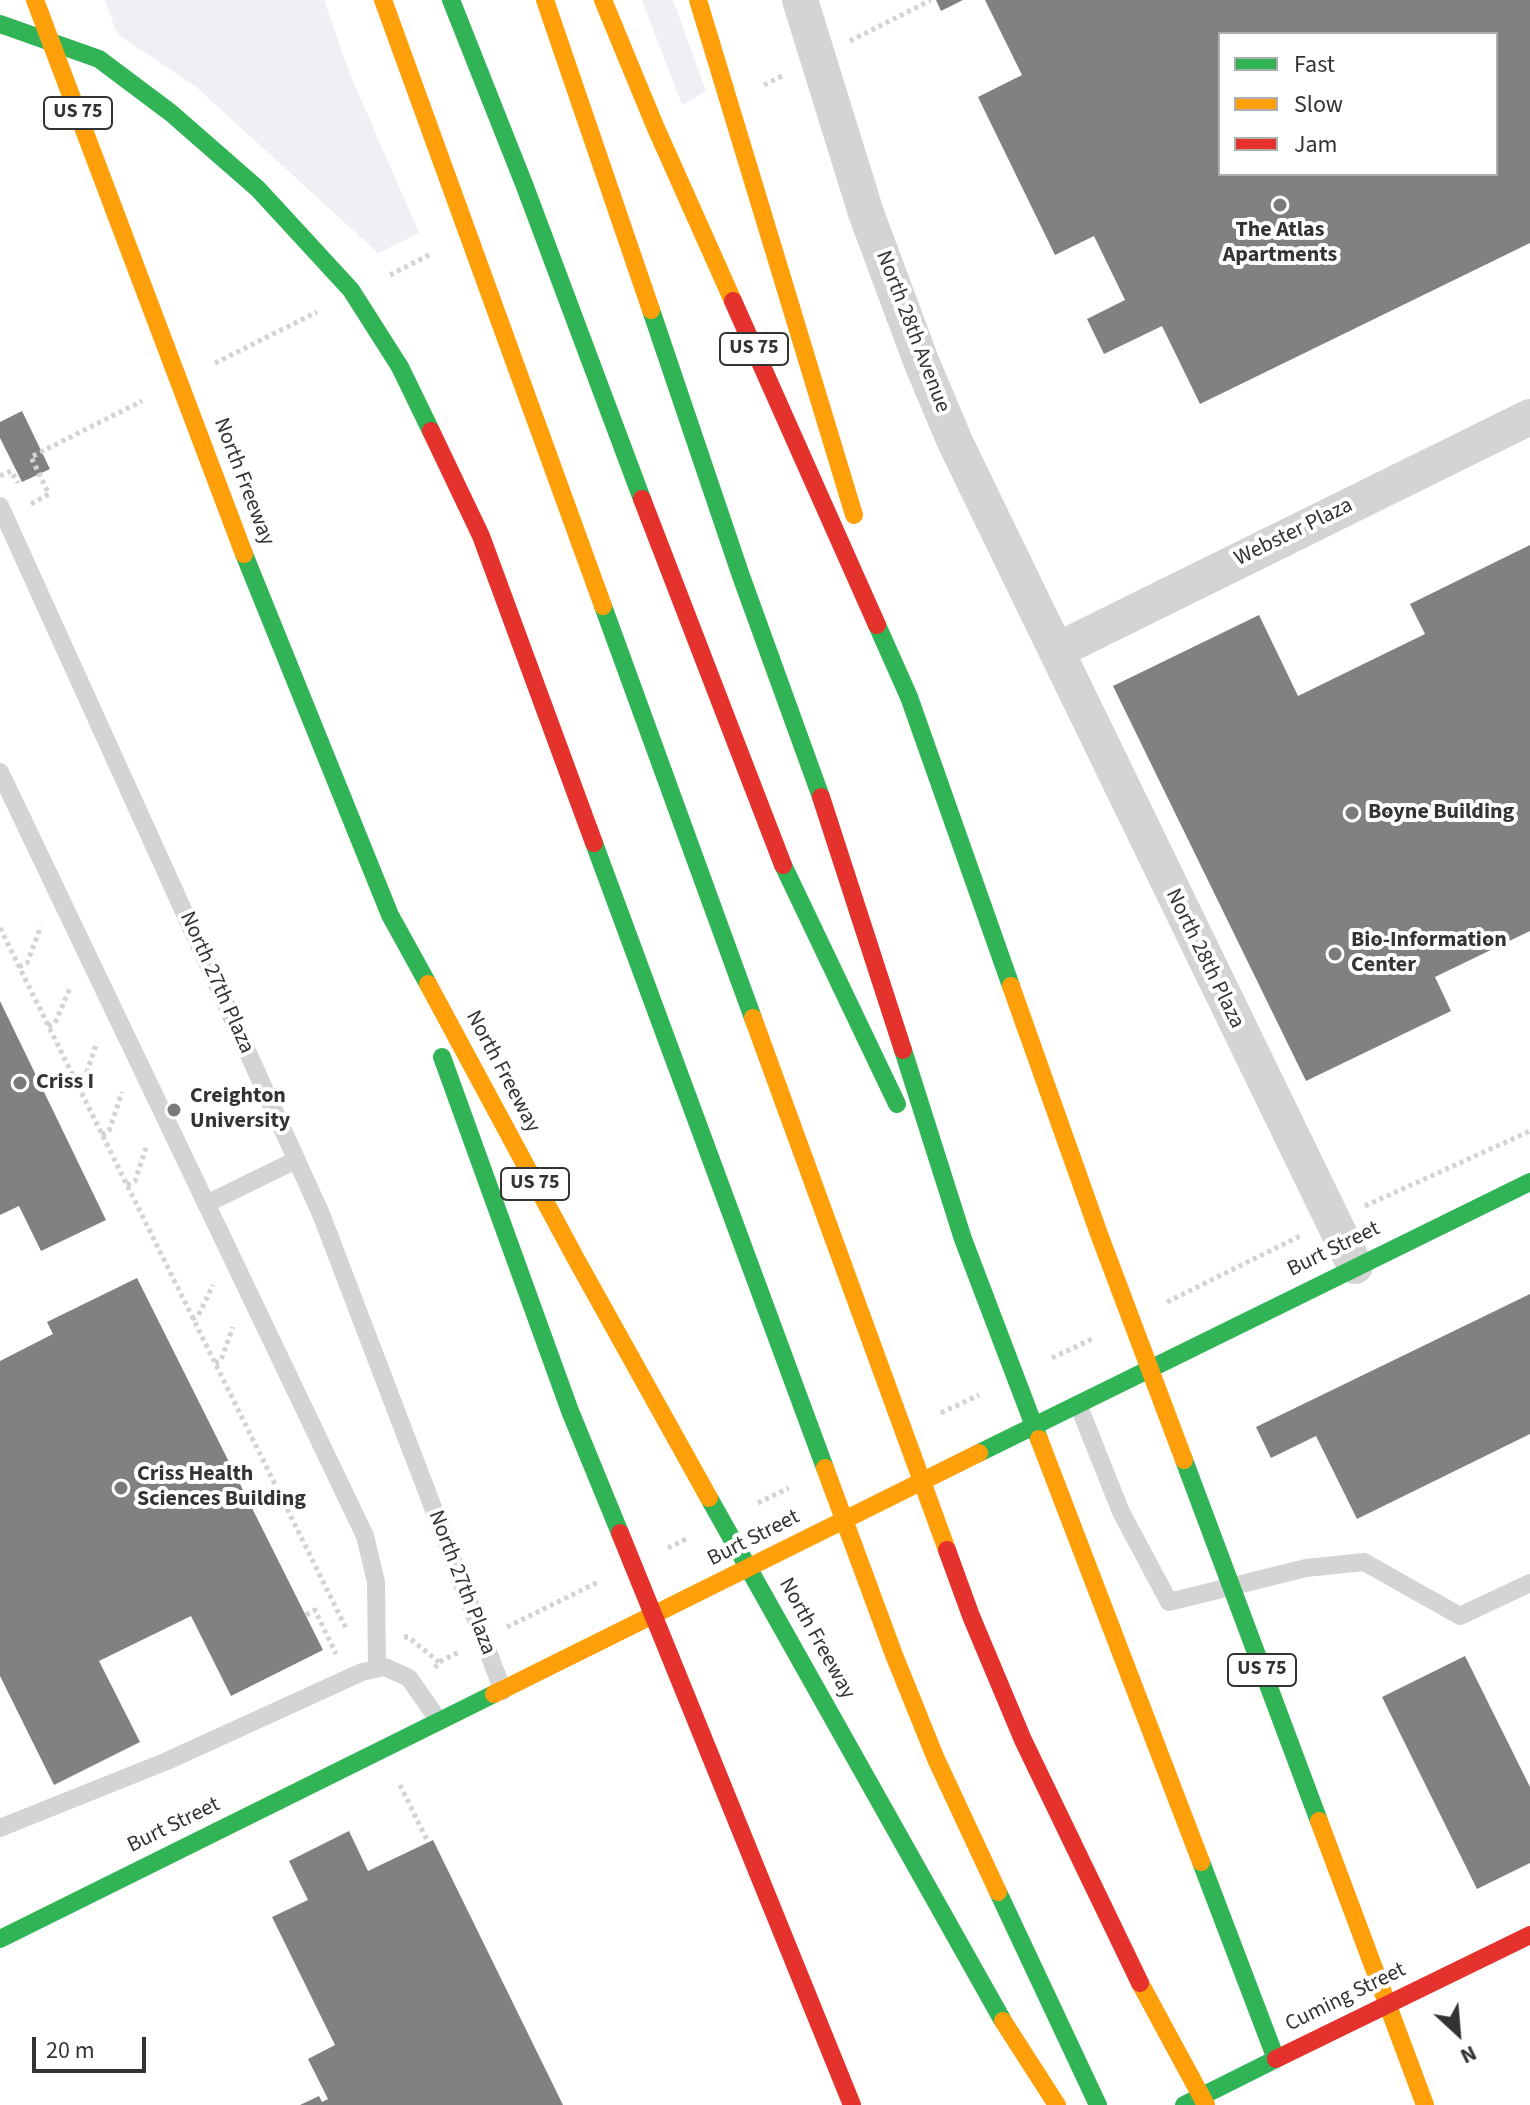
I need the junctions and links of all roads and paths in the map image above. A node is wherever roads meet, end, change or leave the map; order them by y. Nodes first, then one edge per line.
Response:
1 (35, 0) edge
2 (383, 0) edge
3 (451, 0) edge
4 (545, 0) edge
5 (603, 0) edge
6 (698, 0) edge
7 (800, 0) edge
8 (0, 24) edge
9 (1530, 417) edge
10 (42, 451) dead end
11 (0, 476) edge
12 (0, 506) edge
13 (858, 531) dead end
14 (868, 561) dead end
15 (1058, 650) junction
16 (909, 697) junction
17 (0, 772) edge
18 (390, 915) junction
19 (0, 928) edge
20 (27, 963) dead end
21 (19, 967) junction
22 (55, 1023) dead end
23 (48, 1026) junction
24 (84, 1080) dead end
25 (77, 1084) junction
26 (109, 1131) dead end
27 (102, 1135) junction
28 (296, 1160) junction
29 (135, 1181) dead end
30 (1530, 1182) edge
31 (127, 1185) junction
32 (206, 1204) junction
33 (963, 1239) junction
34 (1355, 1266) junction
35 (1078, 1404) junction
36 (1530, 1583) edge
37 (378, 1637) junction
38 (439, 1662) dead end
39 (377, 1669) junction
40 (503, 1691) junction
41 (440, 1722) junction
42 (0, 1828) edge
43 (1530, 1935) edge
44 (0, 1939) edge
45 (1276, 2059) junction
46 (852, 2105) edge
47 (1057, 2105) edge
48 (1098, 2105) edge
49 (1184, 2105) edge
50 (1206, 2105) edge
51 (1425, 2105) edge

1 - 18 main road, North Freeway / US 75
2 - 50 main road
3 - 33 main road
4 - 33 main road
5 - 16 main road, US 75
6 - 13 main road
7 - 15 street, North 28th Avenue
8 - 48 main road
9 - 15 street, Webster Plaza
10 - 11 path
12 - 28 lane, North 27th Plaza
14 - 16 main road
15 - 34 street, North 28th Plaza
16 - 51 main road, US 75
17 - 32 lane
18 - 46 main road
18 - 47 main road, North Freeway / US 75
19 - 21 path
20 - 21 path
21 - 23 path
22 - 23 path
23 - 25 path
24 - 25 path
25 - 27 path
26 - 27 path
27 - 31 path
28 - 32 lane
28 - 40 lane, North 27th Plaza
29 - 31 path
30 - 34 main road, Burt Street
31 - 37 path
32 - 37 lane
33 - 45 main road
34 - 35 main road, Burt Street
35 - 36 lane
35 - 40 main road, Burt Street
37 - 38 path
37 - 39 lane
39 - 41 lane
39 - 42 lane
40 - 41 main road, Burt Street
41 - 44 main road, Burt Street
43 - 45 main road, Cuming Street
45 - 49 main road, Cuming Street

